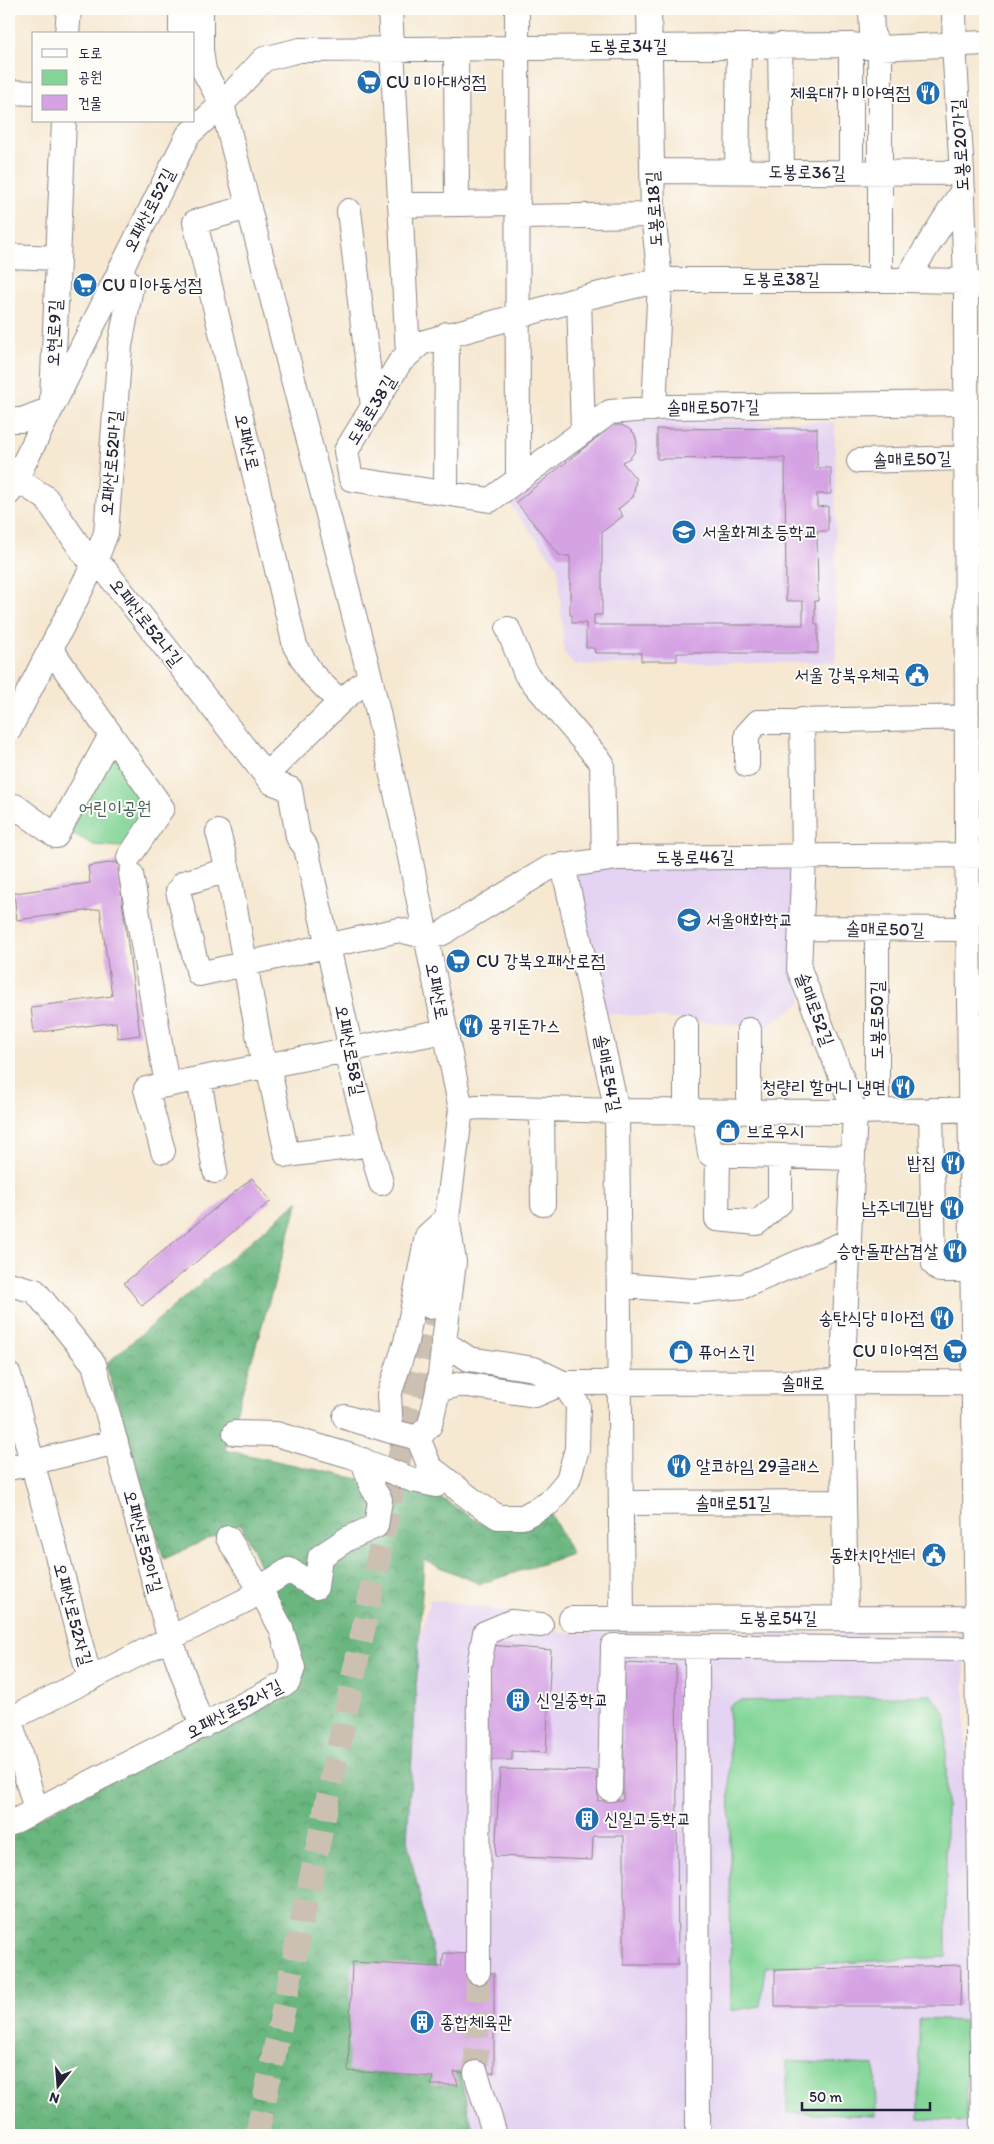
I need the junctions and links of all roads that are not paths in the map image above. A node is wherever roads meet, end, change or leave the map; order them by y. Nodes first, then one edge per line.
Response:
1 (69, 9) edge
2 (181, 9) edge
3 (201, 9) edge
4 (390, 9) edge
5 (517, 9) edge
6 (649, 9) edge
7 (871, 9) edge
8 (954, 9) edge
9 (68, 32) edge
10 (181, 32) edge
11 (985, 43) edge
12 (851, 45) junction
13 (954, 45) junction
14 (650, 46) junction
15 (739, 46) junction
16 (780, 46) junction
17 (517, 47) junction
18 (456, 48) junction
19 (880, 48) junction
20 (392, 50) junction
21 (9, 92) edge
22 (32, 93) edge
23 (222, 104) junction
24 (197, 116) edge
25 (64, 122) edge
26 (194, 122) edge
27 (652, 171) junction
28 (737, 171) junction
29 (782, 171) junction
30 (851, 172) junction
31 (878, 173) junction
32 (963, 182) junction
33 (457, 204) junction
34 (400, 205) junction
35 (249, 207) junction
36 (518, 210) junction
37 (348, 211) dead end
38 (652, 215) junction
39 (9, 256) edge
40 (57, 258) junction
41 (120, 269) junction
42 (660, 280) junction
43 (880, 280) junction
44 (906, 280) junction
45 (976, 283) edge
46 (579, 299) junction
47 (518, 316) junction
48 (446, 334) junction
49 (408, 354) junction
50 (373, 407) junction
51 (52, 409) junction
52 (654, 409) junction
53 (972, 416) edge
54 (9, 420) edge
55 (583, 432) junction
56 (966, 458) junction
57 (859, 461) dead end
58 (518, 479) junction
59 (12, 486) edge
60 (446, 493) junction
61 (490, 500) joint
62 (95, 562) junction
63 (976, 563) edge
64 (508, 630) dead end
65 (50, 649) junction
66 (370, 677) junction
67 (340, 702) junction
68 (967, 717) junction
69 (802, 720) junction
70 (9, 730) edge
71 (111, 735) junction
72 (747, 765) dead end
73 (266, 775) junction
74 (9, 814) edge
75 (218, 832) dead end
76 (976, 855) edge
77 (804, 856) junction
78 (604, 859) junction
79 (563, 865) junction
80 (228, 870) junction
81 (801, 928) junction
82 (877, 928) junction
83 (968, 929) junction
84 (426, 936) junction
85 (328, 946) junction
86 (244, 964) junction
87 (686, 1026) dead end
88 (749, 1030) dead end
89 (445, 1031) junction
90 (348, 1050) junction
91 (268, 1065) junction
92 (199, 1078) junction
93 (156, 1087) junction
94 (461, 1109) junction
95 (542, 1109) junction
96 (978, 1109) edge
97 (931, 1110) junction
98 (617, 1112) junction
99 (697, 1112) junction
100 (749, 1112) junction
101 (866, 1112) junction
102 (371, 1144) junction
103 (163, 1151) dead end
104 (718, 1154) junction
105 (780, 1156) junction
106 (853, 1158) junction
107 (216, 1171) dead end
108 (381, 1184) dead end
109 (544, 1204) dead end
110 (447, 1218) junction
111 (849, 1241) junction
112 (973, 1270) junction
113 (9, 1284) edge
114 (619, 1285) junction
115 (430, 1306) tunnel mouth
116 (443, 1342) junction
117 (9, 1375) edge
118 (563, 1383) junction
119 (620, 1383) junction
120 (842, 1383) junction
121 (980, 1383) edge
122 (438, 1390) junction
123 (346, 1417) dead end
124 (391, 1431) junction
125 (235, 1433) dead end
126 (418, 1438) junction
127 (116, 1442) junction
128 (363, 1460) junction
129 (33, 1462) junction
130 (9, 1468) edge
131 (442, 1477) junction
132 (844, 1502) junction
133 (621, 1503) junction
134 (228, 1538) dead end
135 (260, 1589) junction
136 (846, 1618) junction
137 (981, 1618) edge
138 (570, 1619) dead end
139 (622, 1619) junction
140 (541, 1625) dead end
141 (171, 1639) junction
142 (697, 1647) junction
143 (977, 1649) junction
144 (90, 1679) junction
145 (9, 1717) edge
146 (202, 1726) junction
147 (610, 1789) dead end
148 (36, 1810) junction
149 (9, 1824) edge
150 (983, 1962) edge
151 (478, 1972) tunnel mouth
152 (476, 2073) tunnel mouth
153 (495, 2135) edge
154 (698, 2135) edge
155 (984, 2135) edge

1 - 9 street
2 - 10 street
3 - 23 street, 오패산로
4 - 20 street
5 - 17 street
6 - 14 street, 도봉로18길
7 - 19 street
8 - 13 street, 도봉로20가길
11 - 13 street, 도봉로34길
12 - 16 street, 도봉로34길
12 - 19 street, 도봉로34길
12 - 30 street
13 - 19 street, 도봉로34길
13 - 32 street, 도봉로20가길
14 - 15 street, 도봉로34길
14 - 17 street, 도봉로34길
14 - 27 street, 도봉로18길
15 - 16 street, 도봉로34길
15 - 28 street
16 - 29 street
17 - 18 street, 도봉로34길
17 - 36 street
18 - 20 street, 도봉로34길
18 - 33 street
19 - 31 street
20 - 23 street, 도봉로34길
20 - 34 street
21 - 22 street
23 - 24 street, 오패산로52길
23 - 35 street, 오패산로
25 - 40 street, 오현로9길
26 - 41 street, 오패산로52길
27 - 28 street, 도봉로36길
27 - 38 street, 도봉로18길
28 - 29 street, 도봉로36길
29 - 30 street, 도봉로36길
30 - 31 street, 도봉로36길
31 - 32 street, 도봉로36길
31 - 43 street
32 - 44 street
32 - 45 street, 도봉로20가길
33 - 34 street
33 - 36 street
34 - 49 street
35 - 66 street, 오패산로
35 - 67 street, 오패산로
36 - 38 street
36 - 47 street
37 - 50 street
38 - 42 street, 도봉로18길
39 - 40 street
40 - 51 street, 오현로9길
41 - 51 street, 오패산로52길
41 - 62 street, 오패산로52마길
42 - 43 street, 도봉로38길
42 - 46 street, 도봉로38길
42 - 52 street, 도봉로18길
43 - 44 street, 도봉로38길
44 - 45 street, 도봉로38길
45 - 53 street, 솔매로50길
46 - 47 street, 도봉로38길
46 - 55 street
47 - 48 street, 도봉로38길
47 - 58 street
48 - 49 street, 도봉로38길
48 - 60 street
49 - 50 street, 도봉로38길
50 - 60 street, 도봉로38길
51 - 54 street
51 - 59 street, 오패산로52길
52 - 53 street, 솔매로50가길
52 - 55 street, 솔매로50가길
53 - 56 street, 솔매로50길
55 - 58 street, 솔매로50가길
56 - 57 street, 솔매로50길
56 - 63 street, 솔매로50길
58 - 61 street, 솔매로50가길
59 - 62 street, 오패산로52나길
60 - 61 street, 도봉로38길
62 - 65 street, 오패산로52마길
62 - 73 street, 오패산로52나길
63 - 68 street, 솔매로50길
64 - 78 street
65 - 70 street, 오패산로52마길
65 - 71 street
66 - 67 street
66 - 84 street, 오패산로
67 - 73 street
68 - 69 street
68 - 76 street, 솔매로50길
69 - 72 street
69 - 77 street, 솔매로52길
71 - 74 street
71 - 93 street
73 - 85 street, 오패산로58길
75 - 80 street
76 - 77 street, 도봉로46길
76 - 83 street, 솔매로50길
77 - 78 street, 도봉로46길
77 - 81 street, 솔매로52길
78 - 79 street, 도봉로46길
79 - 84 street, 도봉로46길
79 - 98 street, 솔매로54길
80 - 86 street
80 - 86 street
81 - 82 street, 솔매로50길
81 - 101 street, 솔매로52길
82 - 83 street, 솔매로50길
82 - 101 street, 도봉로50길
83 - 96 street, 솔매로50길
84 - 85 street
84 - 89 street, 오패산로
85 - 86 street
85 - 90 street, 오패산로58길
86 - 91 street
87 - 99 street
88 - 100 street
89 - 90 street
89 - 94 street, 오패산로
90 - 91 street
90 - 102 street, 오패산로58길
91 - 92 street
91 - 102 street
92 - 93 street
92 - 107 street
93 - 103 street
94 - 95 street
94 - 110 street, 오패산로
95 - 98 street
95 - 109 street
96 - 97 street
96 - 112 street, 솔매로50길
97 - 101 street
97 - 112 street
98 - 99 street
98 - 114 street, 솔매로54길
99 - 100 street
99 - 104 street
100 - 101 street
101 - 106 street, 솔매로52길
102 - 108 street, 오패산로58길
104 - 105 street
104 - 105 street
105 - 106 street
106 - 111 street, 솔매로52길
110 - 115 street, 오패산로
110 - 116 street
110 - 124 street
111 - 114 street
111 - 120 street, 솔매로52길
112 - 121 street, 솔매로50길
113 - 127 street, 오패산로52아길
114 - 119 street, 솔매로54길
116 - 118 street, 솔매로
116 - 122 street
117 - 129 street, 오패산로52자길
118 - 119 street, 솔매로
118 - 122 street, 솔매로
118 - 131 street
119 - 120 street, 솔매로
119 - 133 street
120 - 121 street, 솔매로
120 - 132 street
121 - 137 street, 솔매로50길
122 - 126 street
123 - 124 street
124 - 126 street
125 - 128 street
126 - 131 street
127 - 129 street
127 - 141 street, 오패산로52아길
128 - 131 street
128 - 135 street
129 - 130 street
129 - 144 street, 오패산로52자길
132 - 133 street, 솔매로51길
132 - 136 street
133 - 139 street
134 - 135 street, 오패산로52사길
135 - 141 street
135 - 146 street, 오패산로52사길
136 - 137 street, 도봉로54길
136 - 139 street, 도봉로54길
137 - 143 street, 솔매로50길
138 - 139 street, 도봉로54길
140 - 151 street
141 - 144 street
141 - 146 street, 오패산로52아길
142 - 143 street
142 - 147 street
142 - 154 street
143 - 150 street, 솔매로50길
144 - 145 street, 오패산로52자길
145 - 148 street
146 - 148 street, 오패산로52사길
148 - 149 street, 오패산로52사길
150 - 155 street, 솔매로50길
152 - 153 street

